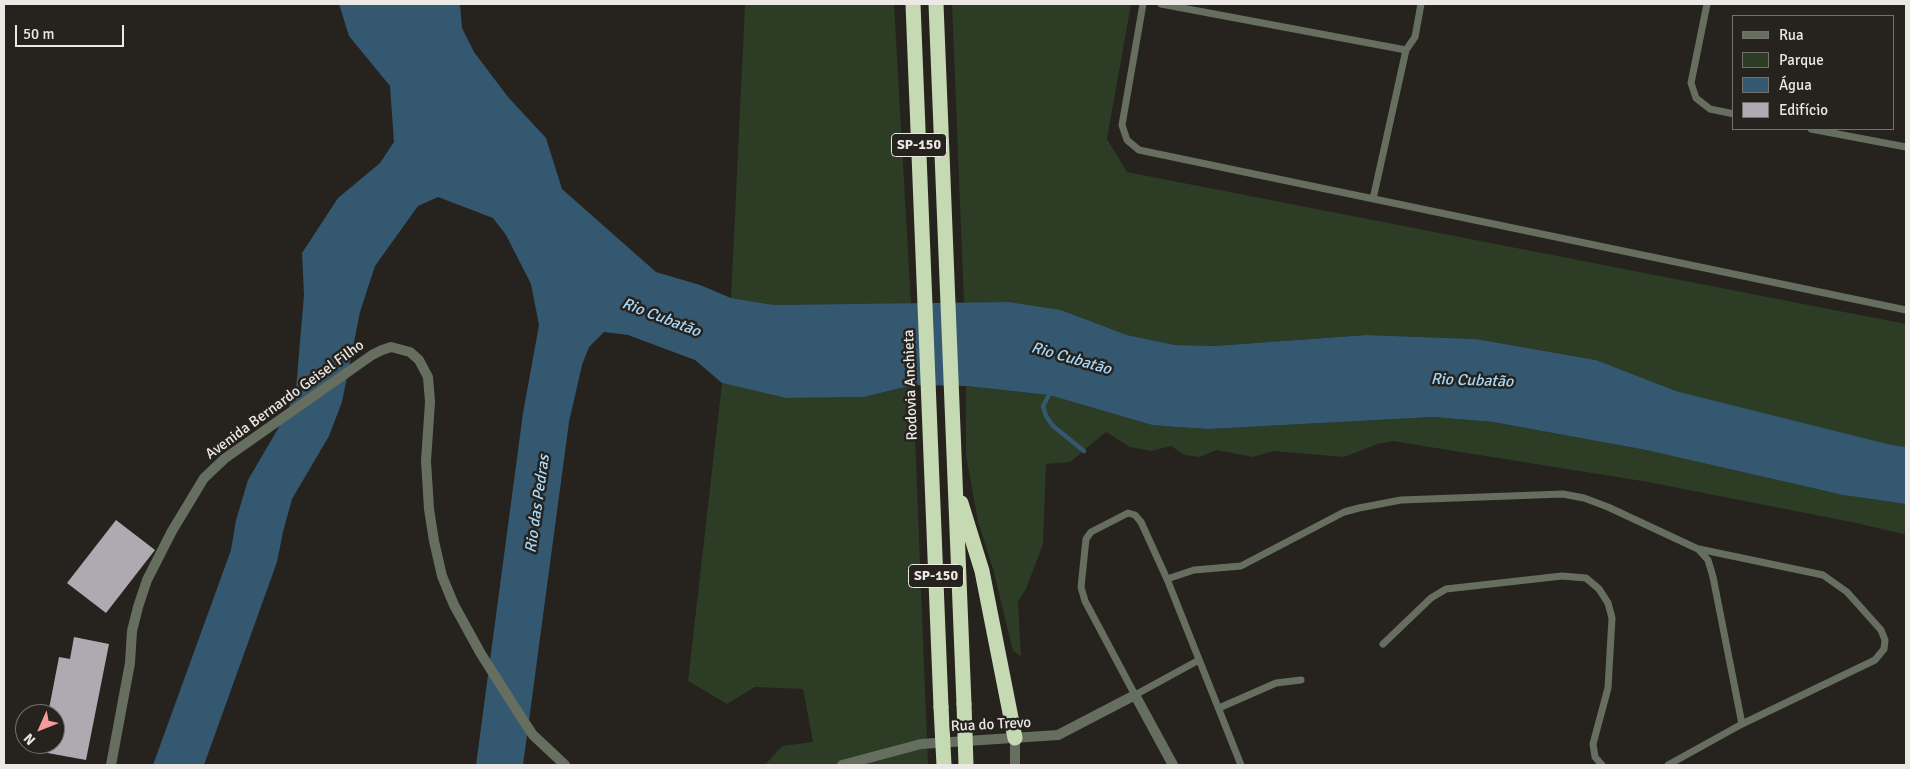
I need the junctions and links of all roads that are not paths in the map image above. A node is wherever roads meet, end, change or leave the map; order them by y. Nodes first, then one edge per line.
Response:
1 (914, 4) edge
2 (936, 4) edge
3 (1143, 4) edge
4 (1162, 4) edge
5 (1422, 4) edge
6 (1707, 4) edge
7 (1406, 50) junction
8 (1732, 114) edge
9 (1816, 130) edge
10 (1906, 147) edge
11 (1373, 199) junction
12 (1906, 310) edge
13 (955, 482) junction
14 (1698, 549) junction
15 (1167, 579) junction
16 (1383, 644) dead end
17 (1199, 660) junction
18 (1301, 680) dead end
19 (1135, 695) junction
20 (1219, 708) junction
21 (1742, 724) junction
22 (1015, 738) junction
23 (111, 765) edge
24 (565, 765) edge
25 (842, 765) edge
26 (944, 765) edge
27 (966, 765) edge
28 (1015, 765) edge
29 (1173, 765) edge
30 (1242, 765) edge
31 (1602, 765) edge
32 (1668, 765) edge

1 - 26 highway, Rodovia Anchieta / SP-150, bridge
2 - 13 highway, SP-150
3 - 11 lane
4 - 7 lane
5 - 7 lane
6 - 8 lane
7 - 11 lane
9 - 10 lane
11 - 12 lane
13 - 22 highway
13 - 27 highway, SP-150, bridge
14 - 15 lane
14 - 21 lane
14 - 21 lane
15 - 17 lane
15 - 19 lane
16 - 31 lane
17 - 19 lane
17 - 20 lane
18 - 20 lane
19 - 22 street, Rua do Trevo
19 - 29 street
20 - 30 lane
21 - 32 lane
22 - 25 street, Rua do Trevo
22 - 28 street
23 - 24 street, Avenida Bernardo Geisel Filho

